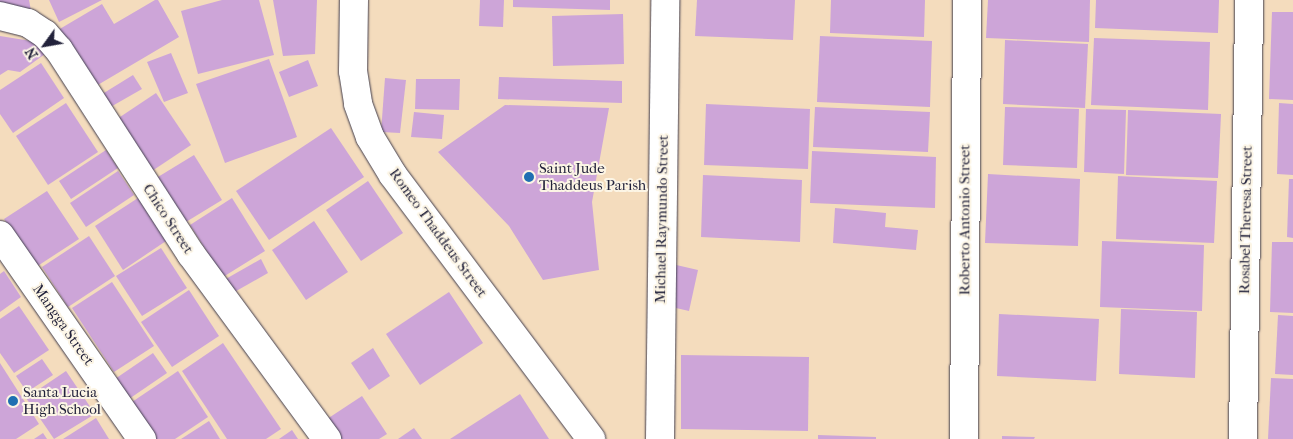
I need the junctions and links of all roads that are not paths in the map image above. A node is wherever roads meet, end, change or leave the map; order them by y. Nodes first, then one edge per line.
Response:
1 (354, 0) edge
2 (665, 0) edge
3 (967, 0) edge
4 (1249, 0) edge
5 (0, 16) edge
6 (0, 235) edge
7 (142, 439) edge
8 (327, 439) edge
9 (591, 439) edge
10 (660, 439) edge
11 (964, 439) edge
12 (1244, 439) edge

1 - 9 street, Romeo Thaddeus Street
2 - 10 street, Michael Raymundo Street
3 - 11 street, Roberto Antonio Street
4 - 12 street, Rosabel Theresa Street
5 - 8 street, Chico Street
6 - 7 street, Mangga Street

